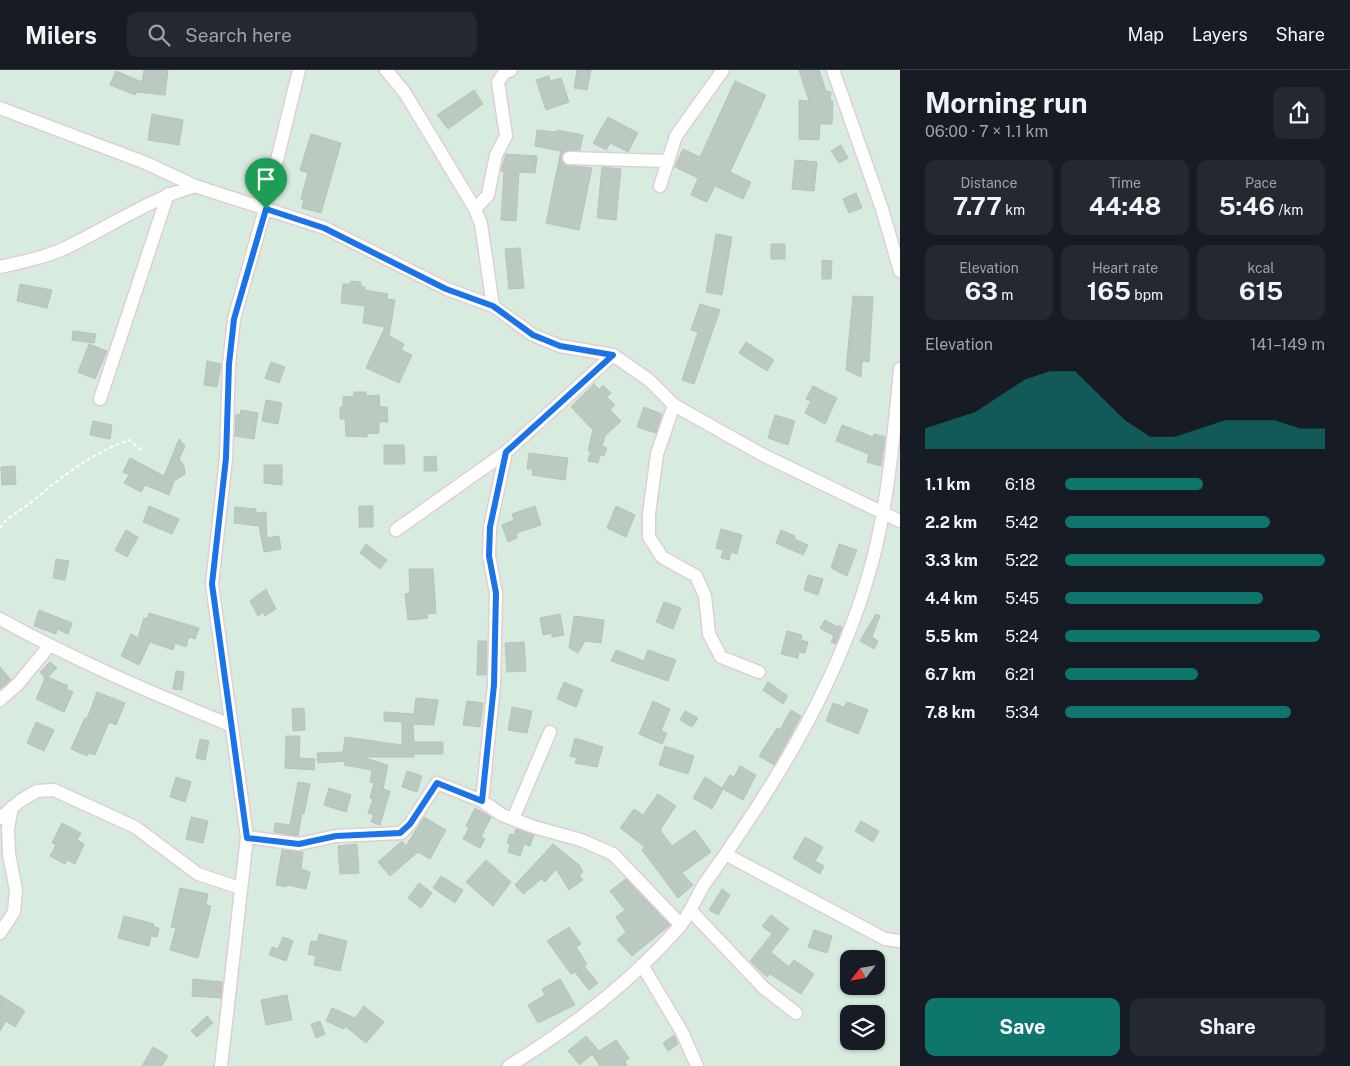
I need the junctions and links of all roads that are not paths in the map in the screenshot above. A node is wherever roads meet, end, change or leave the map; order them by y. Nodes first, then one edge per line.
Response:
1 (299, 70) edge
2 (386, 70) edge
3 (511, 70) edge
4 (723, 70) edge
5 (834, 70) edge
6 (0, 108) edge
7 (569, 158) dead end
8 (667, 161) junction
9 (195, 186) junction
10 (660, 186) dead end
11 (168, 194) junction
12 (475, 208) junction
13 (266, 209) junction
14 (0, 267) edge
15 (900, 272) edge
16 (493, 306) junction
17 (613, 355) junction
18 (900, 369) edge
19 (100, 399) dead end
20 (674, 405) junction
21 (506, 452) junction
22 (884, 515) junction
23 (900, 521) edge
24 (396, 530) dead end
25 (0, 619) edge
26 (49, 646) junction
27 (759, 672) dead end
28 (0, 700) edge
29 (230, 725) junction
30 (550, 732) dead end
31 (482, 801) junction
32 (12, 807) junction
33 (0, 818) edge
34 (513, 819) junction
35 (247, 838) junction
36 (727, 855) junction
37 (240, 888) junction
38 (690, 910) junction
39 (681, 925) junction
40 (0, 933) edge
41 (900, 941) edge
42 (642, 966) junction
43 (796, 1013) dead end
44 (221, 1066) edge
45 (509, 1066) edge
46 (697, 1066) edge

1 - 13 street
2 - 12 street
3 - 12 street
4 - 8 street
5 - 15 street
6 - 9 street
7 - 8 street
8 - 10 street
9 - 11 street
9 - 13 street
11 - 14 street
11 - 19 street
12 - 16 street
13 - 16 street
13 - 29 street
16 - 17 street
17 - 20 street
17 - 21 street
18 - 22 street
20 - 22 street
20 - 27 street
21 - 24 street
21 - 31 street
22 - 23 street
22 - 36 street
25 - 26 street
26 - 28 street
26 - 29 street
29 - 35 street
30 - 34 street
31 - 34 street
31 - 35 street
32 - 33 street
32 - 37 street
32 - 40 street
34 - 39 street
35 - 37 street
36 - 38 street
36 - 41 street
37 - 44 street
38 - 39 street
38 - 43 street
39 - 42 street
42 - 45 street
42 - 46 street

